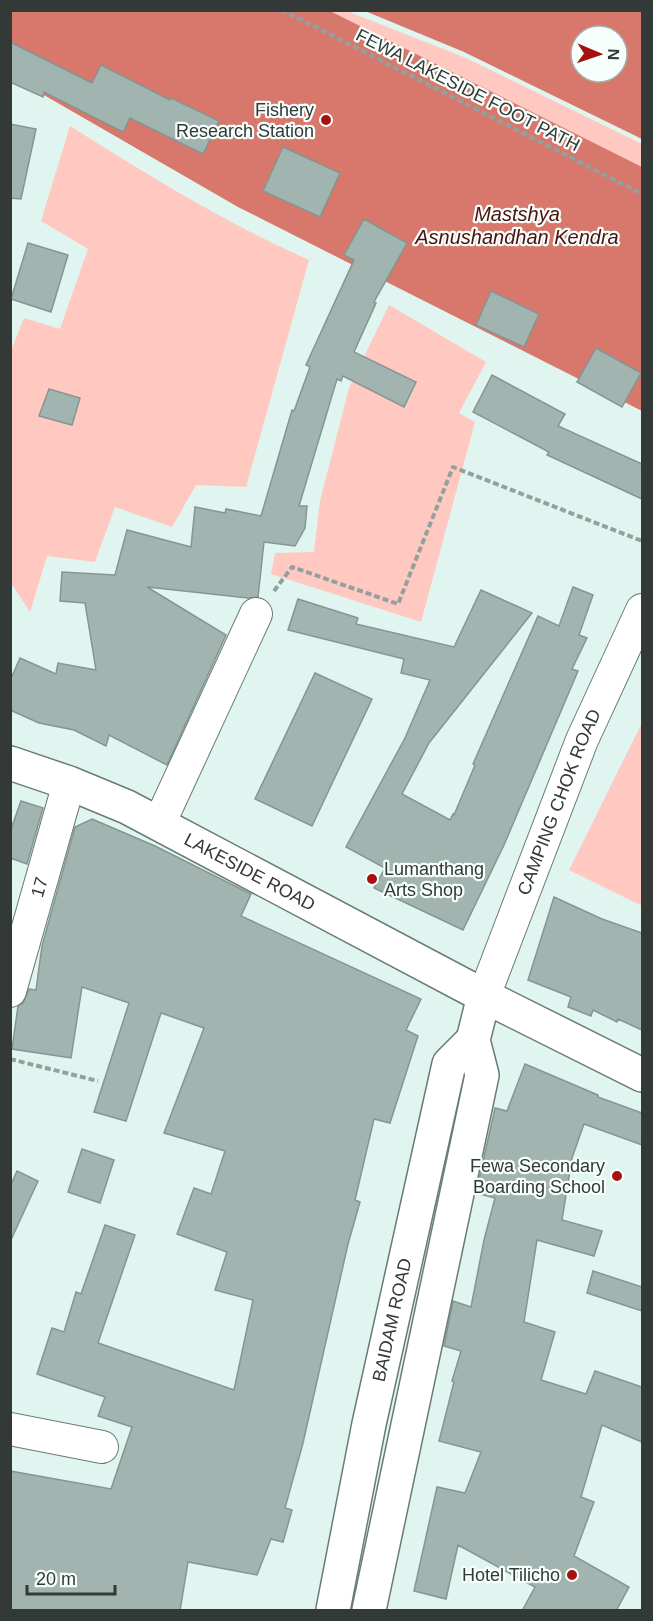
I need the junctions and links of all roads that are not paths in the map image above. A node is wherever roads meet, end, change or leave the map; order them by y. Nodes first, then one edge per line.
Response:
1 (642, 610) edge
2 (256, 614) road end
3 (10, 763) edge
4 (69, 783) junction
5 (159, 824) junction
6 (10, 991) edge
7 (484, 996) junction
8 (473, 1040) junction
9 (642, 1075) edge
10 (10, 1429) edge
11 (102, 1447) dead end
12 (333, 1611) edge
13 (369, 1611) edge

1 - 7 street, CAMPING CHOK ROAD
2 - 5 street
3 - 4 main road, LAKESIDE ROAD
4 - 5 main road, LAKESIDE ROAD
4 - 6 street, 17 / 17
5 - 7 main road, LAKESIDE ROAD
7 - 8 main road, BAIDAM ROAD
7 - 9 main road, LAKESIDE ROAD
8 - 12 main road, BAIDAM ROAD
8 - 13 main road, BAIDAM ROAD
10 - 11 street

